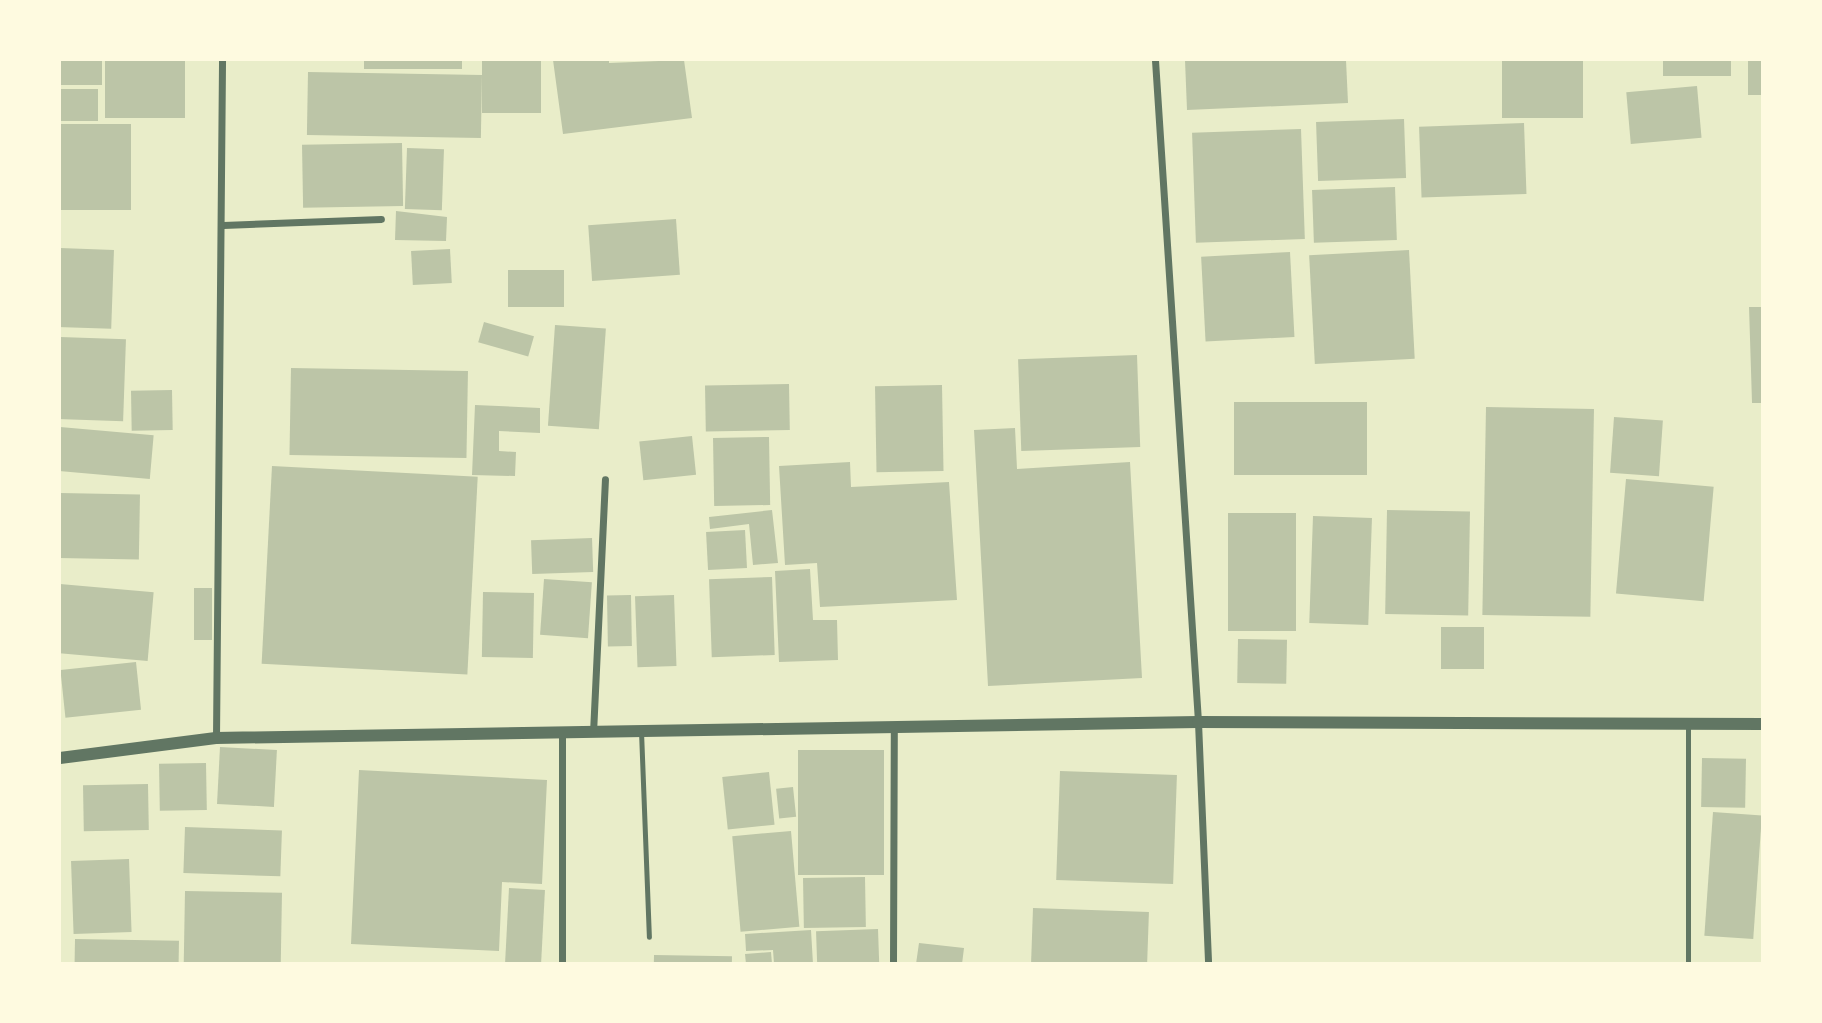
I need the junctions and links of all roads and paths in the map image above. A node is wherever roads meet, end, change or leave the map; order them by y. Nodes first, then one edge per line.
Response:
1 (222, 60) edge
2 (1156, 60) edge
3 (381, 219) dead end
4 (223, 225) junction
5 (605, 479) dead end
6 (1198, 722) junction
7 (1688, 723) junction
8 (1762, 724) edge
9 (894, 728) junction
10 (642, 731) junction
11 (562, 733) junction
12 (593, 733) junction
13 (216, 738) junction
14 (60, 758) edge
15 (649, 937) dead end
16 (562, 964) edge
17 (893, 964) edge
18 (1208, 964) edge
19 (1688, 964) edge

1 - 4 street
2 - 6 street
3 - 4 street
4 - 13 street
5 - 12 street
6 - 7 street
6 - 9 street
6 - 18 street
7 - 8 street
7 - 19 lane
9 - 10 street
9 - 17 street
10 - 12 street
10 - 15 lane
11 - 12 street
11 - 13 street
11 - 16 street
13 - 14 street

